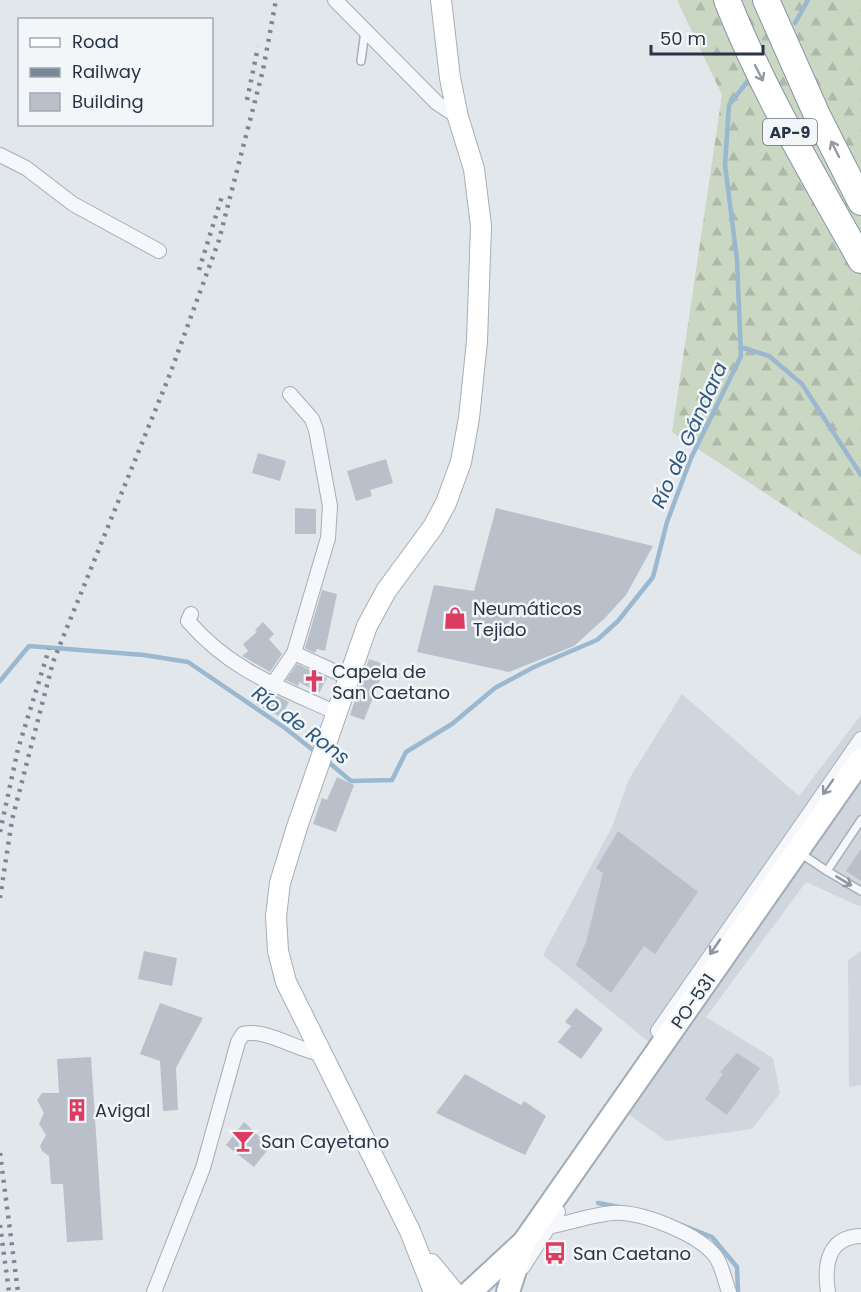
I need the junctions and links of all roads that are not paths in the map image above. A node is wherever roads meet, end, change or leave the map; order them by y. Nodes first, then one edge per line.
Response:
1 (335, 0) edge
2 (441, 0) edge
3 (727, 0) edge
4 (766, 0) edge
5 (365, 30) junction
6 (361, 61) dead end
7 (458, 117) junction
8 (0, 155) edge
9 (861, 202) edge
10 (159, 251) dead end
11 (861, 260) edge
12 (290, 394) dead end
13 (191, 614) dead end
14 (294, 653) junction
15 (349, 678) junction
16 (273, 684) junction
17 (337, 713) junction
18 (861, 739) edge
19 (861, 760) edge
20 (861, 778) edge
21 (861, 820) edge
22 (806, 857) junction
23 (827, 871) junction
24 (861, 891) edge
25 (321, 1054) junction
26 (548, 1227) junction
27 (861, 1236) edge
28 (414, 1239) junction
29 (524, 1242) junction
30 (481, 1283) edge
31 (510, 1289) edge
32 (154, 1292) edge
33 (434, 1292) edge
34 (454, 1292) edge
35 (469, 1292) edge
36 (729, 1292) edge
37 (828, 1292) edge

1 - 5 street
2 - 7 main road
3 -> 11 highway, AP-9
9 -> 4 highway, AP-9
5 - 6 lane
5 - 7 street
7 - 15 main road
8 - 10 street
12 - 14 street
13 - 16 street
14 - 15 street
14 - 16 street
15 - 17 main road
16 - 17 street
17 - 25 main road
18 -> 30 street, PO-531
19 - 29 main road, PO-531
20 - 22 street, PO-531
21 - 23 lane
22 - 23 lane
22 - 26 street, PO-531
23 -> 24 lane
25 - 28 main road
25 - 32 street
26 - 31 street, PO-531
26 - 36 street
27 - 37 street
28 - 33 main road
28 - 34 main road
29 - 30 main road
29 - 31 main road
30 - 35 main road

